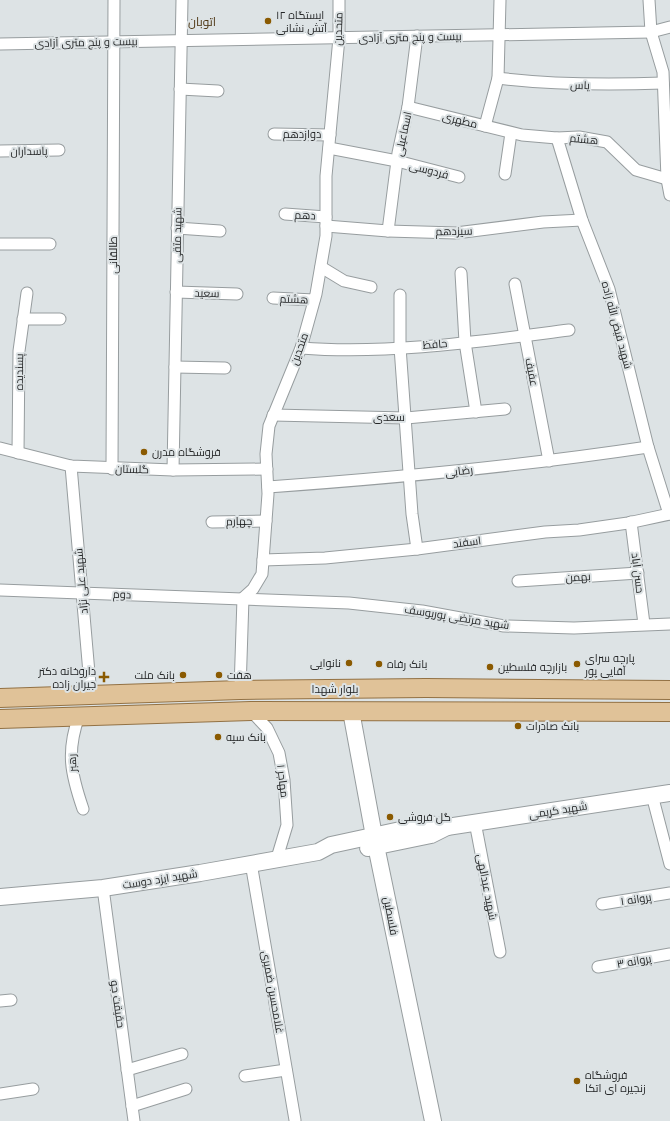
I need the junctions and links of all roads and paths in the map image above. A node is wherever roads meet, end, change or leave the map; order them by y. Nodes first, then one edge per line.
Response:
1 (114, 0) edge
2 (182, 0) edge
3 (339, 0) edge
4 (500, 0) edge
5 (649, 0) edge
6 (670, 28) edge
7 (651, 32) junction
8 (500, 35) junction
9 (417, 36) junction
10 (339, 38) junction
11 (181, 40) junction
12 (114, 42) junction
13 (0, 44) edge
14 (666, 72) edge
15 (498, 78) junction
16 (663, 84) junction
17 (180, 89) junction
18 (218, 91) dead end
19 (408, 108) junction
20 (667, 123) edge
21 (485, 126) junction
22 (511, 133) junction
23 (274, 134) dead end
24 (330, 134) junction
25 (557, 138) junction
26 (329, 148) junction
27 (59, 150) dead end
28 (0, 151) edge
29 (397, 161) junction
30 (505, 174) dead end
31 (668, 176) edge
32 (459, 178) dead end
33 (670, 195) edge
34 (285, 214) dead end
35 (582, 220) junction
36 (326, 221) junction
37 (177, 228) junction
38 (220, 230) dead end
39 (388, 231) junction
40 (0, 244) edge
41 (50, 244) dead end
42 (321, 268) junction
43 (461, 273) dead end
44 (515, 284) dead end
45 (371, 287) dead end
46 (176, 292) junction
47 (27, 293) dead end
48 (237, 294) dead end
49 (400, 295) dead end
50 (273, 298) dead end
51 (314, 300) junction
52 (24, 319) junction
53 (60, 319) dead end
54 (569, 330) dead end
55 (525, 335) junction
56 (465, 342) junction
57 (400, 347) junction
58 (301, 348) junction
59 (175, 367) junction
60 (225, 368) dead end
61 (505, 409) dead end
62 (476, 412) junction
63 (273, 415) junction
64 (406, 418) junction
65 (0, 448) edge
66 (648, 448) junction
67 (18, 453) junction
68 (549, 461) junction
69 (71, 466) junction
70 (112, 468) junction
71 (267, 469) junction
72 (173, 470) junction
73 (410, 477) junction
74 (268, 487) junction
75 (670, 514) edge
76 (266, 521) junction
77 (212, 522) dead end
78 (631, 522) junction
79 (417, 549) junction
80 (263, 560) junction
81 (638, 573) junction
82 (518, 581) dead end
83 (0, 590) edge
84 (82, 592) junction
85 (243, 598) junction
86 (644, 624) junction
87 (670, 624) edge
88 (240, 690) junction
89 (670, 690) edge
90 (91, 696) junction
91 (7, 698) edge
92 (252, 711) junction
93 (351, 711) junction
94 (670, 712) edge
95 (79, 716) junction
96 (8, 719) edge
97 (670, 792) edge
98 (652, 795) junction
99 (83, 809) dead end
100 (475, 822) junction
101 (375, 841) junction
102 (277, 858) junction
103 (251, 863) junction
104 (670, 864) edge
105 (103, 888) junction
106 (670, 893) edge
107 (0, 897) edge
108 (602, 904) dead end
109 (500, 952) dead end
110 (670, 954) edge
111 (598, 967) dead end
112 (182, 1054) dead end
113 (127, 1070) junction
114 (286, 1070) junction
115 (245, 1076) dead end
116 (33, 1089) dead end
117 (186, 1089) dead end
118 (0, 1094) edge
119 (132, 1106) junction
120 (295, 1120) edge
121 (134, 1121) edge
122 (433, 1121) edge

1 - 12 street, طالقانی
2 - 11 street, شهید متقی
3 - 10 street, متحدین
4 - 8 street
5 - 7 street
6 - 7 street, بیست و پنج متری آزادی
7 - 8 street, بیست و پنج متری آزادی
7 - 14 street
8 - 9 street, بیست و پنج متری آزادی
8 - 15 street
9 - 10 street, بیست و پنج متری آزادی
9 - 19 street, اسماعیلی
10 - 11 street, بیست و پنج متری آزادی
10 - 24 street, متحدین
11 - 12 street, بیست و پنج متری آزادی
11 - 17 street, شهید متقی
12 - 13 street, بیست و پنج متری آزادی
12 - 70 street, طالقانی
14 - 16 street
15 - 16 street, یاس
15 - 21 street
16 - 20 street
17 - 18 street
17 - 37 street, شهید متقی
19 - 21 street, مطهری
19 - 29 street, اسماعیلی
20 - 31 street
21 - 22 street, مطهری
22 - 25 street, هشتم
22 - 30 street
23 - 24 street, دوازدهم
24 - 26 street, متحدین
25 - 31 street, هشتم
25 - 35 street, شهید فیض الله زاده
26 - 29 street, فردوسی
26 - 36 street, متحدین
27 - 28 street, پاسداران
29 - 32 street, فردوسی
29 - 39 street, اسماعیلی
31 - 33 street
34 - 36 street, دهم
35 - 39 street, سیزدهم
35 - 66 street, شهید فیض الله زاده
36 - 39 street, سیزدهم
36 - 42 street, متحدین
37 - 38 street
37 - 46 street, شهید متقی
40 - 41 street
42 - 45 street
42 - 51 street, متحدین
43 - 56 street
44 - 55 street, عفیف
46 - 48 street, سعید
46 - 59 street, شهید متقی
47 - 52 street, پسندیده
49 - 57 street
50 - 51 street, هشتم
51 - 58 street, متحدین
52 - 53 street
52 - 67 street, پسندیده
54 - 55 street, حافظ
55 - 56 street, حافظ
55 - 68 street, عفیف
56 - 57 street, حافظ
56 - 62 street
57 - 58 street, حافظ
57 - 64 street
58 - 63 street, متحدین
59 - 60 street
59 - 72 street, شهید متقی
61 - 62 street, سعدی
62 - 64 street, سعدی
63 - 64 street, سعدی
63 - 71 street, متحدین
64 - 73 street
65 - 67 street, گلستان
66 - 68 street, رضایی
66 - 75 street, شهید فیض الله زاده
67 - 69 street, گلستان
68 - 73 street, رضایی
69 - 70 street, گلستان
69 - 84 street, شهید علی نژاد
70 - 72 street, گلستان
71 - 72 street, گلستان
71 - 74 street, متحدین
73 - 74 street, رضایی
73 - 79 street
74 - 76 street, متحدین
75 - 78 street, اسفند
76 - 77 street, چهارم
76 - 80 street, متحدین
78 - 79 street, اسفند
78 - 81 street, حسن آباد
79 - 80 street, اسفند
80 - 85 street, متحدین
81 - 82 street, بهمن
81 - 86 street, حسن آباد
83 - 84 street, دوم
84 - 85 street, دوم
84 - 90 street, شهید علی نژاد
85 - 86 street, شهید مرتضی پوریوسف
85 - 88 street
86 - 87 street, شهید مرتضی پوریوسف
88 - 89 main road, بلوار شهدا
88 - 90 main road, بلوار شهدا
90 - 91 main road, بلوار شهدا
91 - 96 main road
92 - 93 main road, بلوار شهدا
92 - 95 main road, بلوار شهدا
92 - 102 street, مهاجر ۱
93 - 94 main road, بلوار شهدا
93 - 101 main road, فلسطین
95 - 96 main road, بلوار شهدا
95 - 99 street, رهبر
97 - 98 main road, شهید کریمی
98 - 100 main road, شهید کریمی
98 - 104 street
100 - 101 main road, شهید کریمی
100 - 109 street, شهید عبدالهی
101 - 102 main road, شهید ایزد دوست
101 - 122 main road, فلسطین
102 - 103 main road, شهید ایزد دوست
103 - 105 main road, شهید ایزد دوست
103 - 114 street, غلامحسین ضمیری
105 - 107 main road, شهید ایزد دوست
105 - 113 street, حقیقت جو
106 - 108 street, پروانه ۱
110 - 111 street, پروانه ۳
112 - 113 street
113 - 119 street, حقیقت جو
114 - 115 street
114 - 120 street, غلامحسین ضمیری
116 - 118 street
117 - 119 street
119 - 121 street, حقیقت جو

